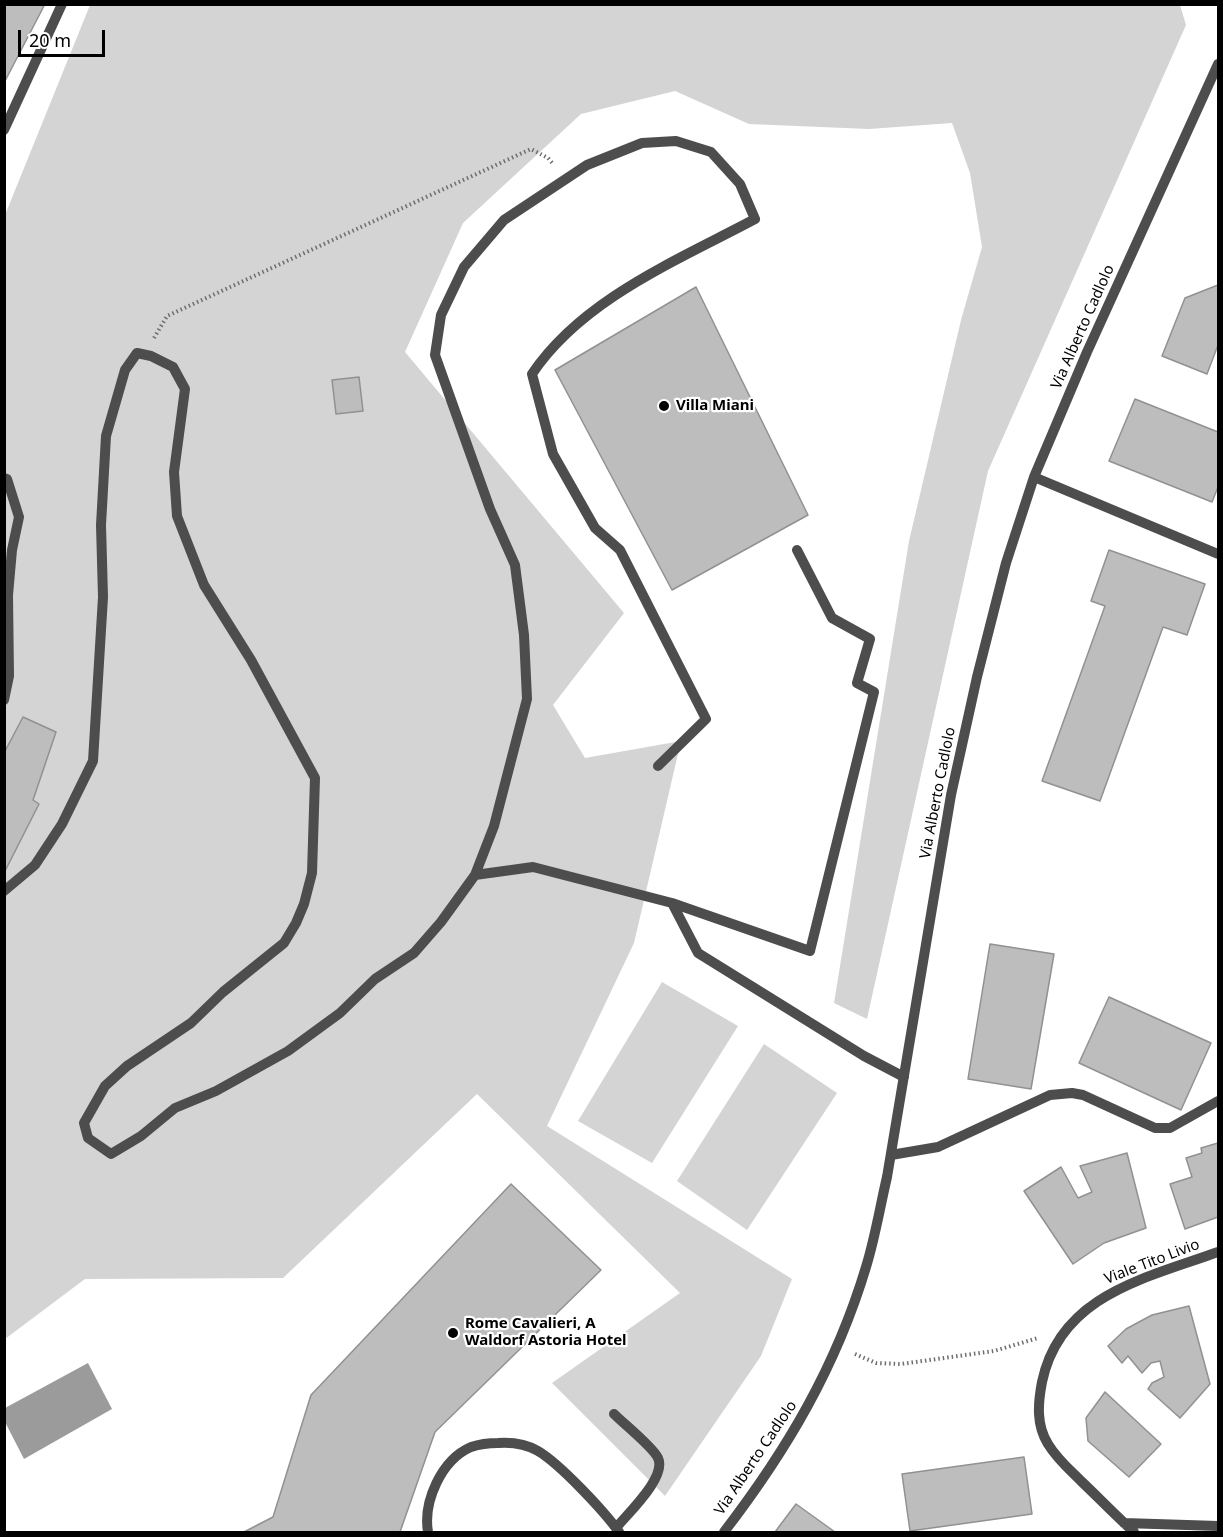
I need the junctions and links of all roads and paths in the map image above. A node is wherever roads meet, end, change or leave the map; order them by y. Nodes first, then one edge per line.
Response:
1 (62, 4) edge
2 (1218, 64) edge
3 (4, 130) edge
4 (567, 179) junction
5 (144, 355) junction
6 (1034, 477) junction
7 (4, 478) edge
8 (796, 550) dead end
9 (1218, 554) edge
10 (4, 700) edge
11 (658, 766) dead end
12 (475, 875) junction
13 (4, 891) edge
14 (672, 903) junction
15 (904, 1077) junction
16 (1218, 1101) edge
17 (891, 1155) junction
18 (1218, 1252) edge
19 (1066, 1330) junction
20 (838, 1346) junction
21 (614, 1414) dead end
22 (1124, 1523) junction
23 (1218, 1526) edge
24 (617, 1530) edge
25 (428, 1533) edge
26 (724, 1533) edge
27 (1134, 1533) edge

1 - 3 street
2 - 6 street, Via Alberto Cadlolo
4 - 5 path
4 - 11 street
4 - 12 street
5 - 12 street
5 - 13 street
6 - 9 street
6 - 15 street, Via Alberto Cadlolo
7 - 10 street
8 - 14 street
12 - 14 street
14 - 15 street
15 - 17 street, Via Alberto Cadlolo
16 - 17 street
17 - 20 street, Via Alberto Cadlolo
18 - 19 street, Viale Tito Livio
19 - 20 path
19 - 22 street, Viale Tito Livio
20 - 26 street, Via Alberto Cadlolo
21 - 24 street
22 - 23 street
22 - 27 street, Viale Tito Livio
24 - 25 street

